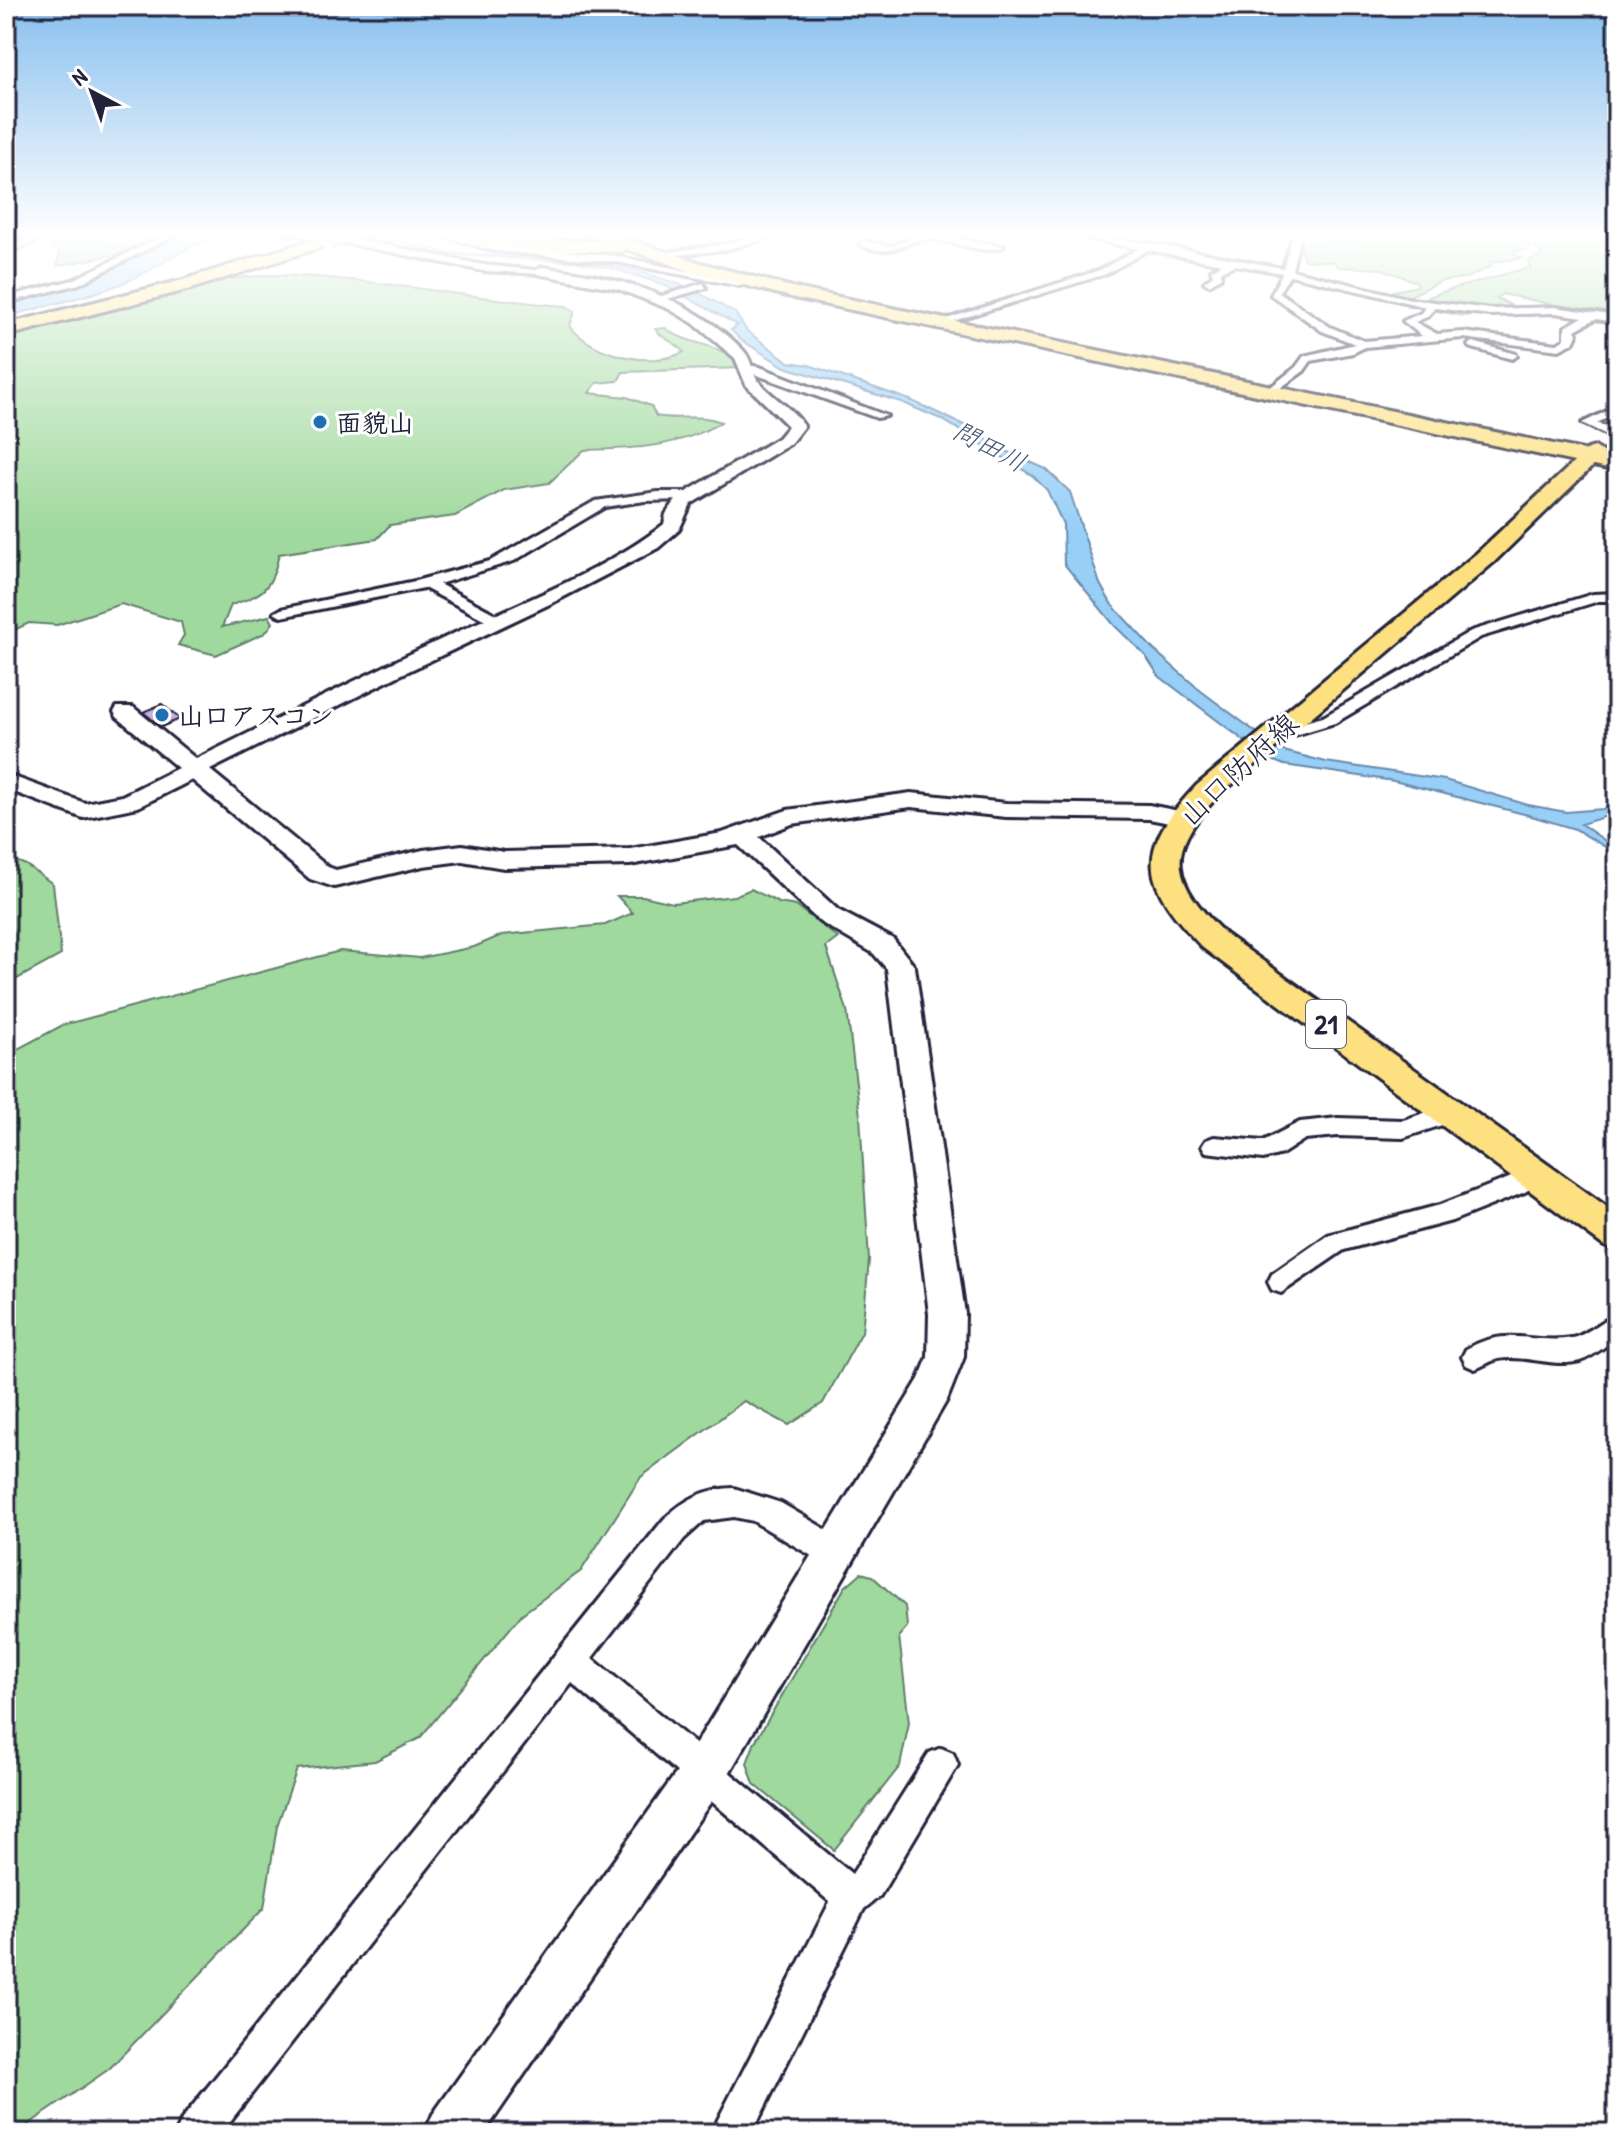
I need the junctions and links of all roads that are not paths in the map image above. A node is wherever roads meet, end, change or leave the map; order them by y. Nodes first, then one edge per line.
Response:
1 (716, 333) edge
2 (999, 333) edge
3 (1335, 333) edge
4 (1428, 333) edge
5 (1571, 333) edge
6 (1438, 339) junction
7 (1363, 344) junction
8 (1512, 356) dead end
9 (747, 368) junction
10 (1274, 390) junction
11 (1617, 409) edge
12 (881, 416) dead end
13 (1617, 436) edge
14 (1605, 458) edge
15 (691, 496) junction
16 (426, 583) junction
17 (1617, 597) edge
18 (281, 613) dead end
19 (500, 622) junction
20 (125, 712) dead end
21 (1282, 726) junction
22 (195, 768) junction
23 (6, 781) edge
24 (1180, 818) junction
25 (741, 834) junction
26 (1449, 1114) junction
27 (1214, 1146) dead end
28 (1532, 1175) junction
29 (1617, 1235) edge
30 (1281, 1282) dead end
31 (1617, 1326) edge
32 (1475, 1357) dead end
33 (838, 1554) junction
34 (570, 1660) junction
35 (941, 1765) dead end
36 (705, 1771) junction
37 (852, 1897) junction
38 (196, 2133) edge
39 (452, 2133) edge
40 (731, 2133) edge

1 - 9 street
2 - 10 highway
3 - 7 street
4 - 6 street
5 - 6 street
6 - 7 street
6 - 8 street
7 - 10 street
9 - 12 street
9 - 15 street
10 - 14 highway
11 - 13 street
14 - 21 main road, 山口防府線 / 21
15 - 16 street
15 - 19 street
16 - 18 street
16 - 19 street
17 - 21 street
19 - 22 street
20 - 22 street
21 - 24 main road, 山口防府線 / 21
22 - 23 street
22 - 25 street
24 - 25 street
24 - 26 main road, 山口防府線 / 21
25 - 33 street
26 - 27 street
26 - 28 main road, 山口防府線 / 21
28 - 29 main road, 山口防府線 / 21
28 - 30 street
31 - 32 street
33 - 34 street
33 - 36 street
34 - 36 street
34 - 38 street
35 - 37 street
36 - 37 street
36 - 39 street
37 - 40 street

